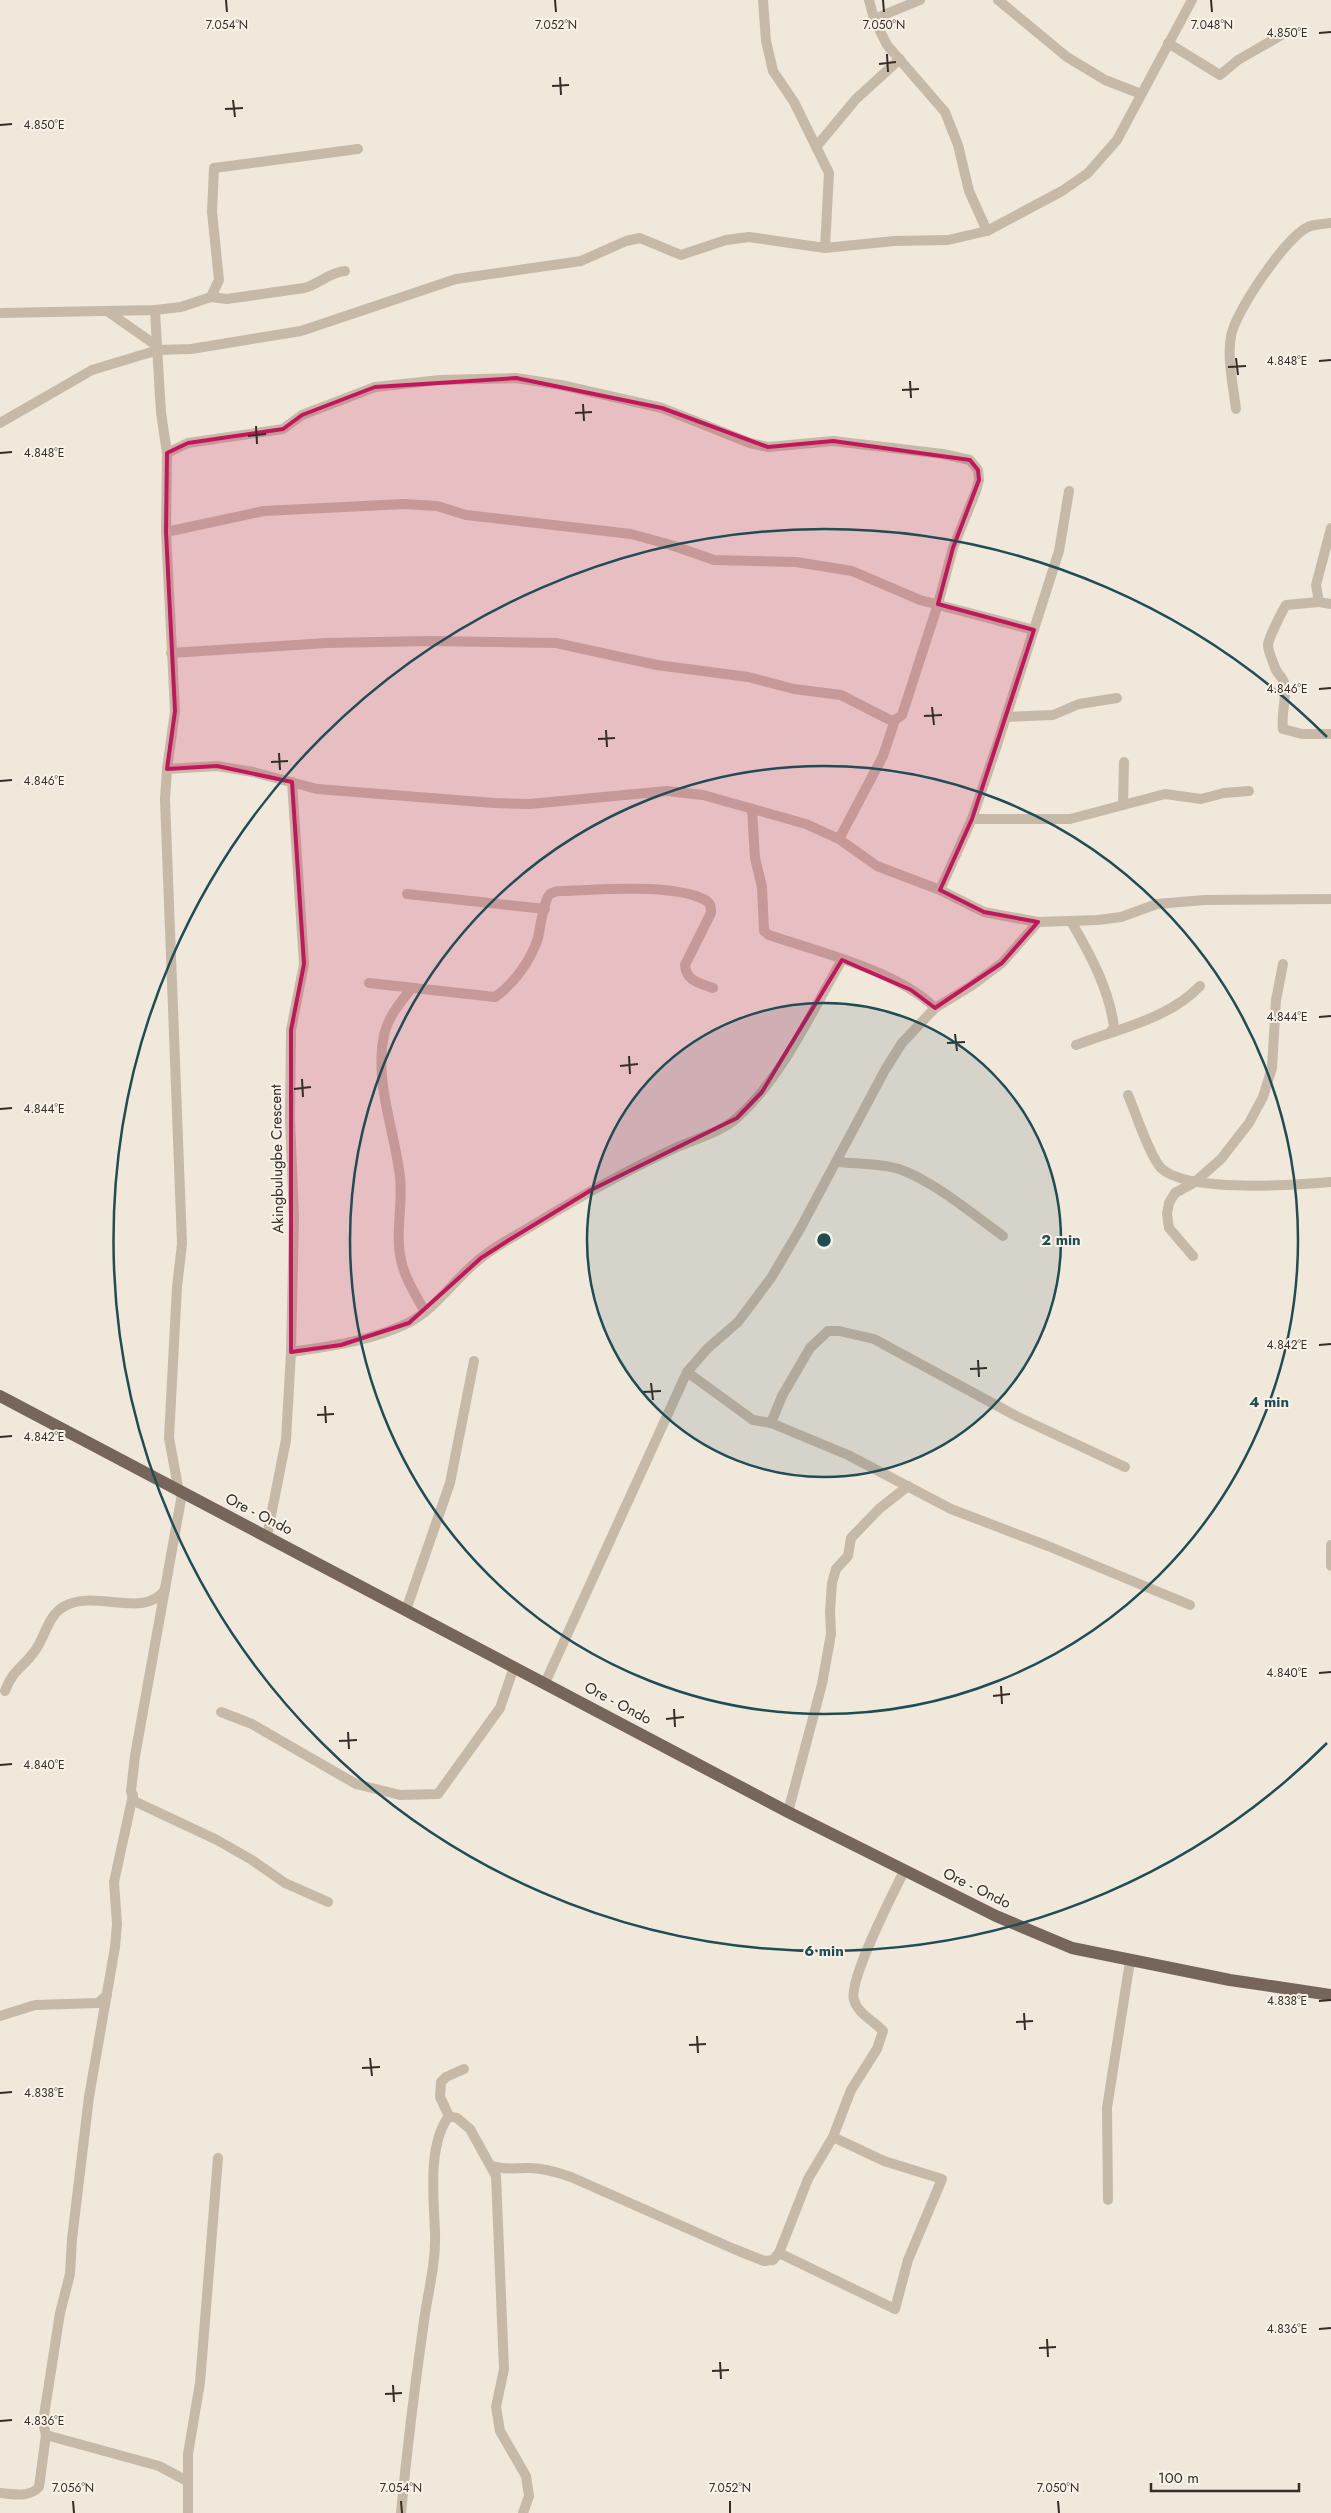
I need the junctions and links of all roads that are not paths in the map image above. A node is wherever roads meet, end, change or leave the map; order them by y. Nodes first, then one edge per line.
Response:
1 (763, 0) edge
2 (869, 0) edge
3 (920, 0) edge
4 (998, 0) edge
5 (1192, 0) edge
6 (874, 20) junction
7 (1280, 36) dead end
8 (1168, 43) junction
9 (900, 59) junction
10 (1141, 94) junction
11 (816, 147) junction
12 (358, 149) dead end
13 (1331, 223) edge
14 (987, 232) junction
15 (825, 248) junction
16 (345, 271) dead end
17 (211, 297) junction
18 (155, 310) junction
19 (108, 311) junction
20 (0, 313) edge
21 (158, 348) junction
22 (1236, 409) dead end
23 (0, 423) edge
24 (167, 453) junction
25 (1069, 491) dead end
26 (1331, 528) edge
27 (166, 532) junction
28 (1319, 602) junction
29 (938, 604) junction
30 (1331, 604) edge
31 (1034, 630) junction
32 (171, 653) junction
33 (1117, 698) dead end
34 (1006, 717) junction
35 (896, 720) junction
36 (1331, 734) edge
37 (1124, 762) dead end
38 (167, 769) junction
39 (292, 782) junction
40 (1249, 791) dead end
41 (1123, 805) junction
42 (752, 810) junction
43 (972, 819) junction
44 (839, 839) junction
45 (940, 890) junction
46 (407, 894) dead end
47 (1331, 899) edge
48 (545, 909) junction
49 (1038, 922) junction
50 (1072, 923) junction
51 (842, 960) junction
52 (1283, 964) dead end
53 (369, 983) dead end
54 (1200, 986) dead end
55 (713, 988) dead end
56 (411, 989) junction
57 (935, 1008) junction
58 (1111, 1031) junction
59 (1076, 1045) dead end
60 (1128, 1095) dead end
61 (837, 1162) junction
62 (1195, 1182) junction
63 (1331, 1182) edge
64 (1003, 1236) dead end
65 (1193, 1256) dead end
66 (425, 1312) junction
67 (291, 1352) junction
68 (474, 1361) dead end
69 (687, 1372) junction
70 (0, 1396) edge
71 (771, 1422) junction
72 (1125, 1467) dead end
73 (908, 1486) junction
74 (181, 1493) junction
75 (267, 1536) junction
76 (1331, 1545) edge
77 (1331, 1566) edge
78 (165, 1590) junction
79 (1190, 1605) dead end
80 (406, 1610) junction
81 (514, 1667) junction
82 (545, 1683) junction
83 (5, 1691) dead end
84 (221, 1712) dead end
85 (133, 1795) junction
86 (788, 1812) junction
87 (904, 1871) junction
88 (328, 1902) dead end
89 (1130, 1961) junction
90 (107, 1995) junction
91 (1331, 1995) edge
92 (0, 2016) edge
93 (464, 2069) dead end
94 (449, 2116) junction
95 (833, 2137) junction
96 (218, 2158) dead end
97 (492, 2166) junction
98 (1108, 2200) dead end
99 (779, 2253) junction
100 (46, 2435) junction
101 (187, 2481) junction
102 (0, 2493) edge
103 (188, 2513) edge
104 (401, 2513) edge
105 (524, 2513) edge

1 - 11 street
2 - 6 street
3 - 6 street
4 - 10 street
5 - 8 street
6 - 9 street
7 - 8 street
8 - 10 street
9 - 11 street
9 - 14 street
10 - 14 street
11 - 15 street
12 - 17 street
13 - 22 street
14 - 15 street
15 - 21 street
16 - 17 street
17 - 18 street
18 - 19 street
18 - 21 street
19 - 20 street
19 - 21 street
21 - 23 street
21 - 24 street
24 - 27 street
24 - 29 street
25 - 31 street
26 - 28 street
27 - 29 street
27 - 32 street
28 - 30 street
28 - 36 street
29 - 31 street
29 - 35 street
31 - 34 street
32 - 35 street
32 - 38 street
33 - 34 street
34 - 43 street
35 - 44 street
37 - 41 street
38 - 39 street
38 - 74 street
39 - 42 street
39 - 67 street, Akingbulugbe Crescent
40 - 41 street
41 - 43 street
42 - 44 street
42 - 51 street
43 - 45 street
44 - 45 street
45 - 49 street
46 - 48 street
47 - 50 street
48 - 55 street
48 - 56 street
49 - 50 street
49 - 57 street
50 - 58 street
51 - 57 street
51 - 66 street
52 - 62 street
53 - 56 street
54 - 58 street
56 - 66 street
57 - 61 street
58 - 59 street
60 - 62 street
61 - 64 street
61 - 69 street
62 - 63 street
62 - 65 street
66 - 67 street
67 - 75 street, Akingbulugbe Crescent
68 - 80 street
69 - 71 street
69 - 82 street
70 - 74 main road, Ore - Ondo
71 - 72 street
71 - 73 street
73 - 79 street
73 - 86 street
74 - 75 main road, Ore - Ondo
74 - 78 street
75 - 80 main road, Ore - Ondo
76 - 77 street
78 - 83 street
78 - 85 street
80 - 81 main road, Ore - Ondo
81 - 82 main road, Ore - Ondo
81 - 84 street
82 - 86 main road, Ore - Ondo
85 - 88 street
85 - 90 street
86 - 87 main road, Ore - Ondo
87 - 89 main road, Ore - Ondo
87 - 95 street
89 - 91 main road, Ore - Ondo
89 - 98 street
90 - 92 street
90 - 100 street
93 - 94 street
94 - 97 street
94 - 104 street
95 - 99 street
95 - 99 street
96 - 101 street
97 - 99 street
97 - 105 street
100 - 101 street
100 - 102 street
101 - 103 street

